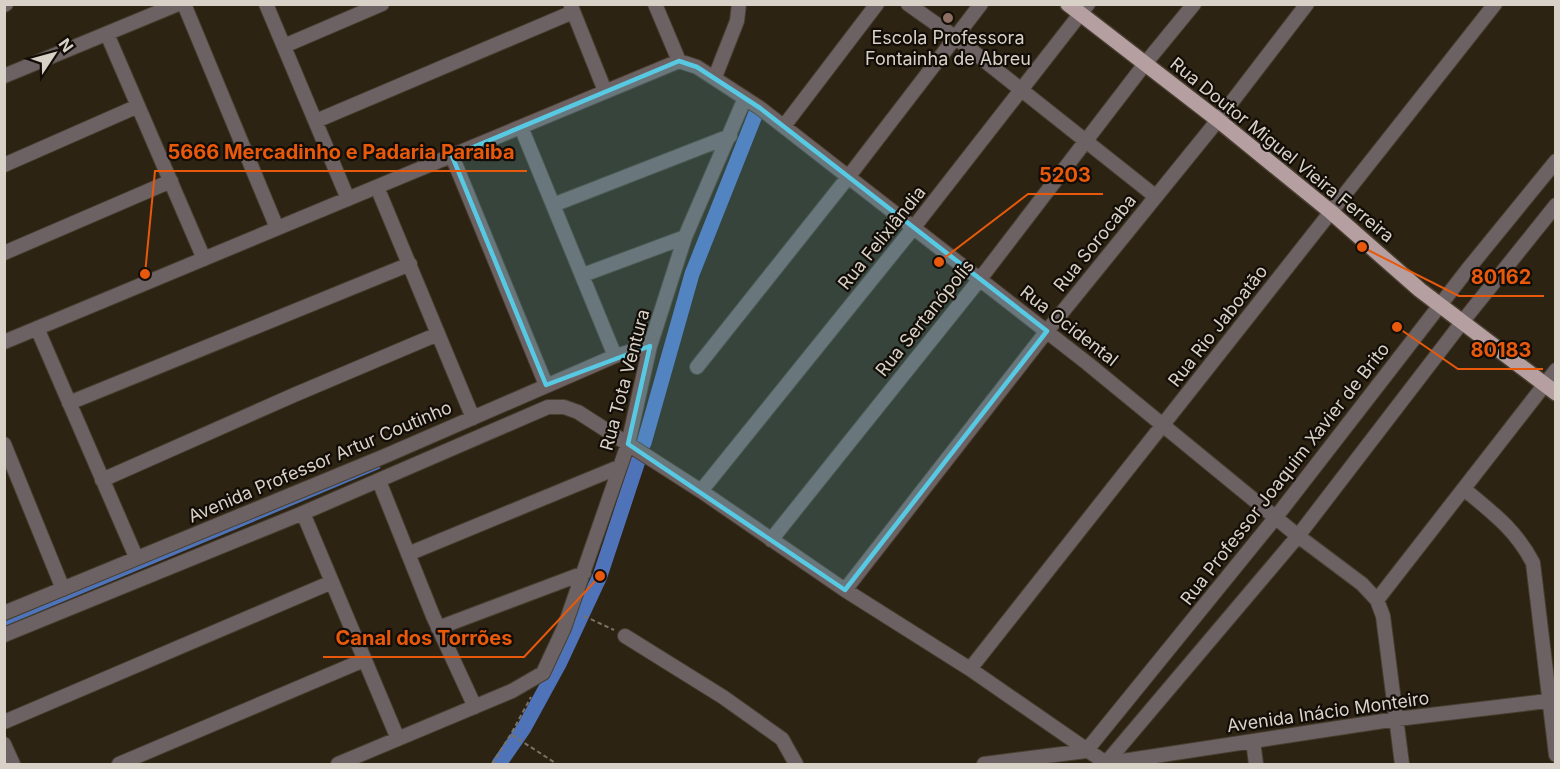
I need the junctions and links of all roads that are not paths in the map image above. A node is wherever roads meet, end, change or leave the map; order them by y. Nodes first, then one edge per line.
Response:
1 (178, 4) edge
2 (184, 4) edge
3 (266, 4) edge
4 (382, 4) edge
5 (655, 4) edge
6 (739, 4) edge
7 (877, 4) edge
8 (908, 4) edge
9 (981, 4) edge
10 (1194, 4) edge
11 (1307, 4) edge
12 (1495, 4) edge
13 (572, 8) edge
14 (1078, 8) edge
15 (107, 34) junction
16 (956, 38) junction
17 (284, 46) junction
18 (679, 61) junction
19 (1144, 65) junction
20 (4, 76) edge
21 (715, 77) junction
22 (1021, 91) junction
23 (606, 92) junction
24 (746, 98) junction
25 (138, 106) junction
26 (1218, 120) junction
27 (316, 121) junction
28 (784, 126) junction
29 (521, 127) junction
30 (730, 136) junction
31 (1086, 140) junction
32 (452, 156) junction
33 (1556, 161) edge
34 (4, 165) edge
35 (849, 176) junction
36 (171, 181) junction
37 (377, 187) junction
38 (1155, 196) junction
39 (348, 199) junction
40 (553, 205) junction
41 (1556, 205) edge
42 (1331, 212) junction
43 (914, 227) junction
44 (277, 228) junction
45 (684, 237) junction
46 (4, 253) edge
47 (204, 258) junction
48 (410, 264) junction
49 (583, 275) junction
50 (980, 279) junction
51 (1441, 306) junction
52 (1463, 321) junction
53 (37, 328) junction
54 (1047, 331) junction
55 (438, 334) junction
56 (4, 342) edge
57 (650, 346) junction
58 (615, 356) junction
59 (697, 367) dead end
60 (1556, 370) edge
61 (546, 385) junction
62 (1550, 389) edge
63 (69, 403) junction
64 (473, 418) junction
65 (1163, 426) junction
66 (4, 444) edge
67 (628, 444) junction
68 (619, 468) junction
69 (102, 480) junction
70 (379, 481) junction
71 (1464, 489) junction
72 (701, 491) junction
73 (303, 513) junction
74 (1276, 518) junction
75 (1298, 536) junction
76 (771, 540) junction
77 (408, 554) junction
78 (136, 557) junction
79 (584, 573) junction
80 (332, 582) junction
81 (63, 589) junction
82 (845, 590) junction
83 (1377, 600) junction
84 (4, 613) edge
85 (438, 628) junction
86 (4, 635) edge
87 (625, 636) road end
88 (364, 660) junction
89 (970, 669) junction
90 (1552, 700) edge
91 (475, 707) junction
92 (1397, 719) junction
93 (4, 722) edge
94 (398, 739) junction
95 (1253, 741) junction
96 (4, 744) edge
97 (1086, 751) junction
98 (1556, 755) edge
99 (1103, 764) edge
100 (13, 765) edge
101 (119, 765) edge
102 (338, 765) edge
103 (796, 765) edge
104 (984, 765) edge
105 (1256, 765) edge
106 (1402, 765) edge

1 - 15 street
2 - 44 street
3 - 17 street
4 - 17 street
5 - 18 street
6 - 21 street
7 - 28 street
8 - 16 street
9 - 16 street
10 - 19 street, Rua Sertanópolis
11 - 26 street, Rua Sorocaba
12 - 42 street, Rua Rio Jaboatão
13 - 23 street
13 - 27 street
14 - 19 main road, Rua Doutor Miguel Vieira Ferreira
14 - 22 street, Rua Felixlândia
15 - 20 street
15 - 25 street
16 - 22 street
16 - 35 street
17 - 27 street
18 - 21 street, Rua Ocidental
18 - 23 street
19 - 26 main road, Rua Doutor Miguel Vieira Ferreira
19 - 31 street, Rua Sertanópolis
21 - 24 street, Rua Ocidental
22 - 31 street
22 - 43 street, Rua Felixlândia
23 - 29 street
24 - 28 street, Rua Ocidental
24 - 30 street, Rua Tota Ventura
25 - 34 street
25 - 36 street
26 - 38 street, Rua Sorocaba
26 - 42 main road, Rua Doutor Miguel Vieira Ferreira
27 - 39 street
28 - 35 street, Rua Ocidental
29 - 32 street
29 - 40 street
30 - 40 street
30 - 45 street, Rua Tota Ventura
31 - 38 street
31 - 50 street, Rua Sertanópolis
32 - 37 street
32 - 61 street
33 - 51 street, Rua Professor Joaquim Xavier de Brito
35 - 43 street, Rua Ocidental
35 - 59 street
36 - 46 street
36 - 47 street
37 - 39 street
37 - 48 street
38 - 54 street, Rua Sorocaba
39 - 44 street
40 - 49 street
41 - 52 street
42 - 51 main road, Rua Doutor Miguel Vieira Ferreira
42 - 65 street, Rua Rio Jaboatão
43 - 50 street, Rua Ocidental
43 - 72 street, Rua Felixlândia
44 - 47 street
45 - 49 street
45 - 57 street, Rua Tota Ventura
47 - 53 street
48 - 55 street
48 - 63 street
49 - 58 street
50 - 54 street, Rua Ocidental
50 - 76 street, Rua Sertanópolis
51 - 52 main road, Rua Doutor Miguel Vieira Ferreira
51 - 74 street, Rua Professor Joaquim Xavier de Brito
52 - 62 main road, Rua Doutor Miguel Vieira Ferreira
52 - 75 street
53 - 56 street
53 - 63 street
54 - 65 street, Rua Ocidental
54 - 82 street, Rua Sorocaba
55 - 64 street
55 - 69 street
57 - 58 street, Avenida Professor Artur Coutinho
57 - 67 street, Rua Tota Ventura
58 - 61 street, Avenida Professor Artur Coutinho
60 - 62 street
61 - 64 street, Avenida Professor Artur Coutinho
62 - 71 street
63 - 69 street
64 - 78 street, Avenida Professor Artur Coutinho
65 - 74 street, Rua Ocidental
65 - 89 street, Rua Rio Jaboatão
66 - 81 street
67 - 68 street, Rua Tota Ventura
67 - 70 street, Avenida Professor Artur Coutinho
67 - 72 street, Avenida Professor Artur Coutinho
68 - 77 street
68 - 79 street, Rua Tota Ventura
69 - 78 street
70 - 73 street, Avenida Professor Artur Coutinho
70 - 77 street
71 - 83 street
71 - 90 street
72 - 76 street, Avenida Professor Artur Coutinho
73 - 80 street
73 - 86 street, Avenida Professor Artur Coutinho
74 - 75 street, Rua Ocidental
74 - 97 street, Rua Professor Joaquim Xavier de Brito
75 - 83 street, Rua Ocidental
75 - 99 street
76 - 82 street, Avenida Professor Artur Coutinho
77 - 85 street
78 - 81 street, Avenida Professor Artur Coutinho
79 - 85 street
79 - 91 street, Rua Tota Ventura
80 - 88 street
80 - 93 street
81 - 84 street, Avenida Professor Artur Coutinho
82 - 89 street, Avenida Professor Artur Coutinho
83 - 92 street
85 - 91 street
87 - 103 street
88 - 94 street
88 - 101 street
89 - 97 street, Avenida Professor Artur Coutinho
90 - 92 street, Avenida Inácio Monteiro
90 - 98 street
91 - 94 street
92 - 95 street, Avenida Inácio Monteiro
92 - 106 street
94 - 102 street
95 - 99 street, Avenida Inácio Monteiro
95 - 105 street
96 - 100 street
97 - 99 street
97 - 104 street

